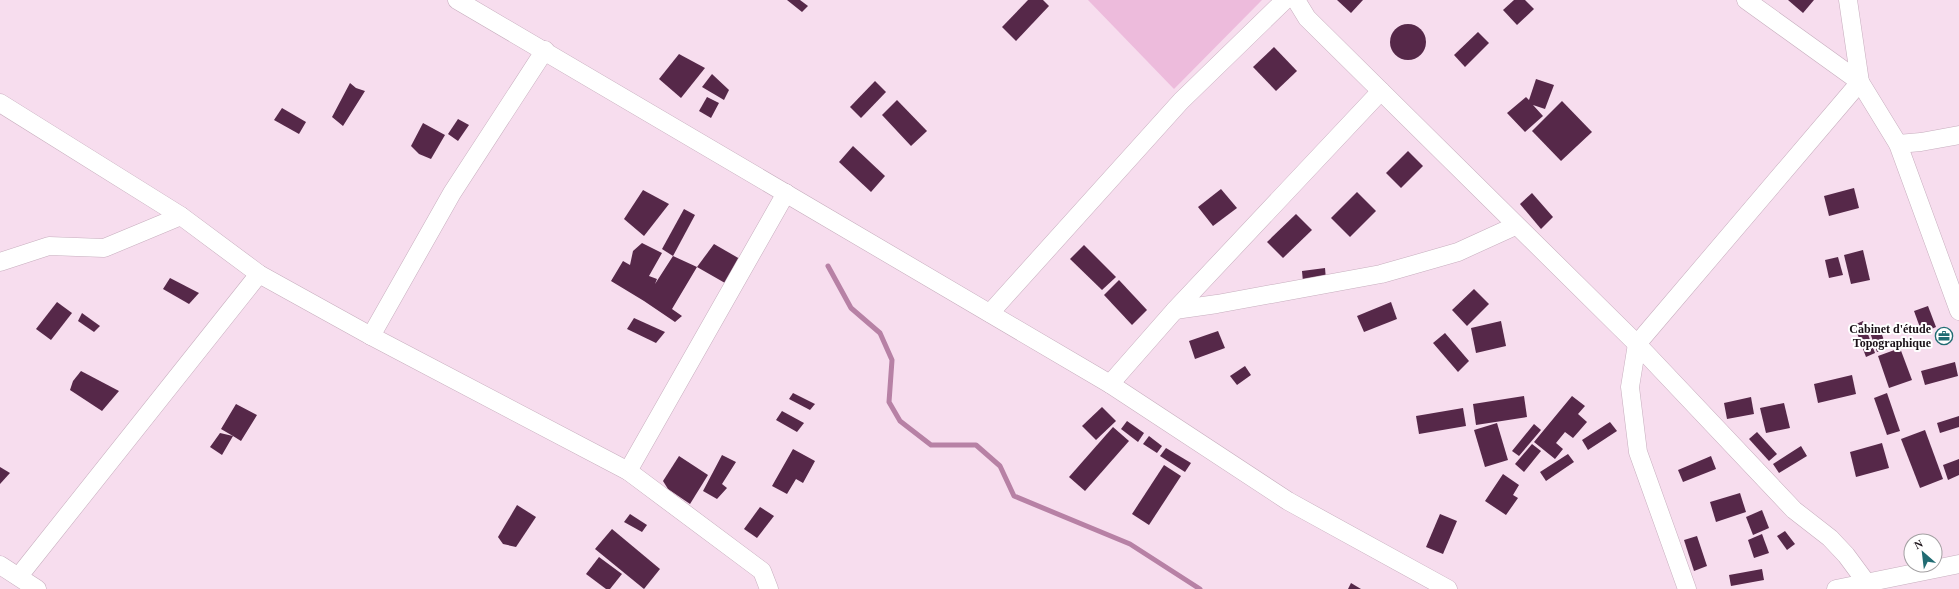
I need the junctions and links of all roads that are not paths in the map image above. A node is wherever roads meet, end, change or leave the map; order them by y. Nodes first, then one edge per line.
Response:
1 (457, 0) edge
2 (1286, 0) edge
3 (1296, 0) edge
4 (1746, 0) edge
5 (1848, 0) edge
6 (545, 50) junction
7 (1860, 82) junction
8 (1381, 91) junction
9 (0, 103) edge
10 (1959, 135) edge
11 (1898, 144) junction
12 (786, 193) junction
13 (181, 216) junction
14 (1516, 226) junction
15 (0, 262) edge
16 (258, 274) junction
17 (1953, 278) edge
18 (1175, 310) junction
19 (1959, 311) edge
20 (990, 313) junction
21 (371, 336) junction
22 (1637, 344) junction
23 (1110, 384) junction
24 (628, 471) junction
25 (1959, 564) edge
26 (0, 565) edge
27 (19, 576) junction
28 (1867, 586) edge
29 (37, 589) edge
30 (769, 589) edge
31 (1448, 589) edge
32 (1687, 589) edge
33 (1836, 589) edge

1 - 6 street
2 - 20 street
3 - 8 street
4 - 7 street
5 - 7 street
6 - 12 street
6 - 21 street
7 - 11 street
7 - 22 street
8 - 14 street
8 - 18 street
9 - 13 street
10 - 11 street
11 - 17 street
12 - 20 street
12 - 24 street
13 - 15 street
13 - 16 street
14 - 18 street
14 - 22 street
16 - 21 street
16 - 27 street
17 - 19 street
18 - 23 street
20 - 23 street
21 - 24 street
22 - 28 street
22 - 32 street
23 - 31 street
24 - 30 street
25 - 28 street
26 - 27 street
27 - 29 street
28 - 33 street

